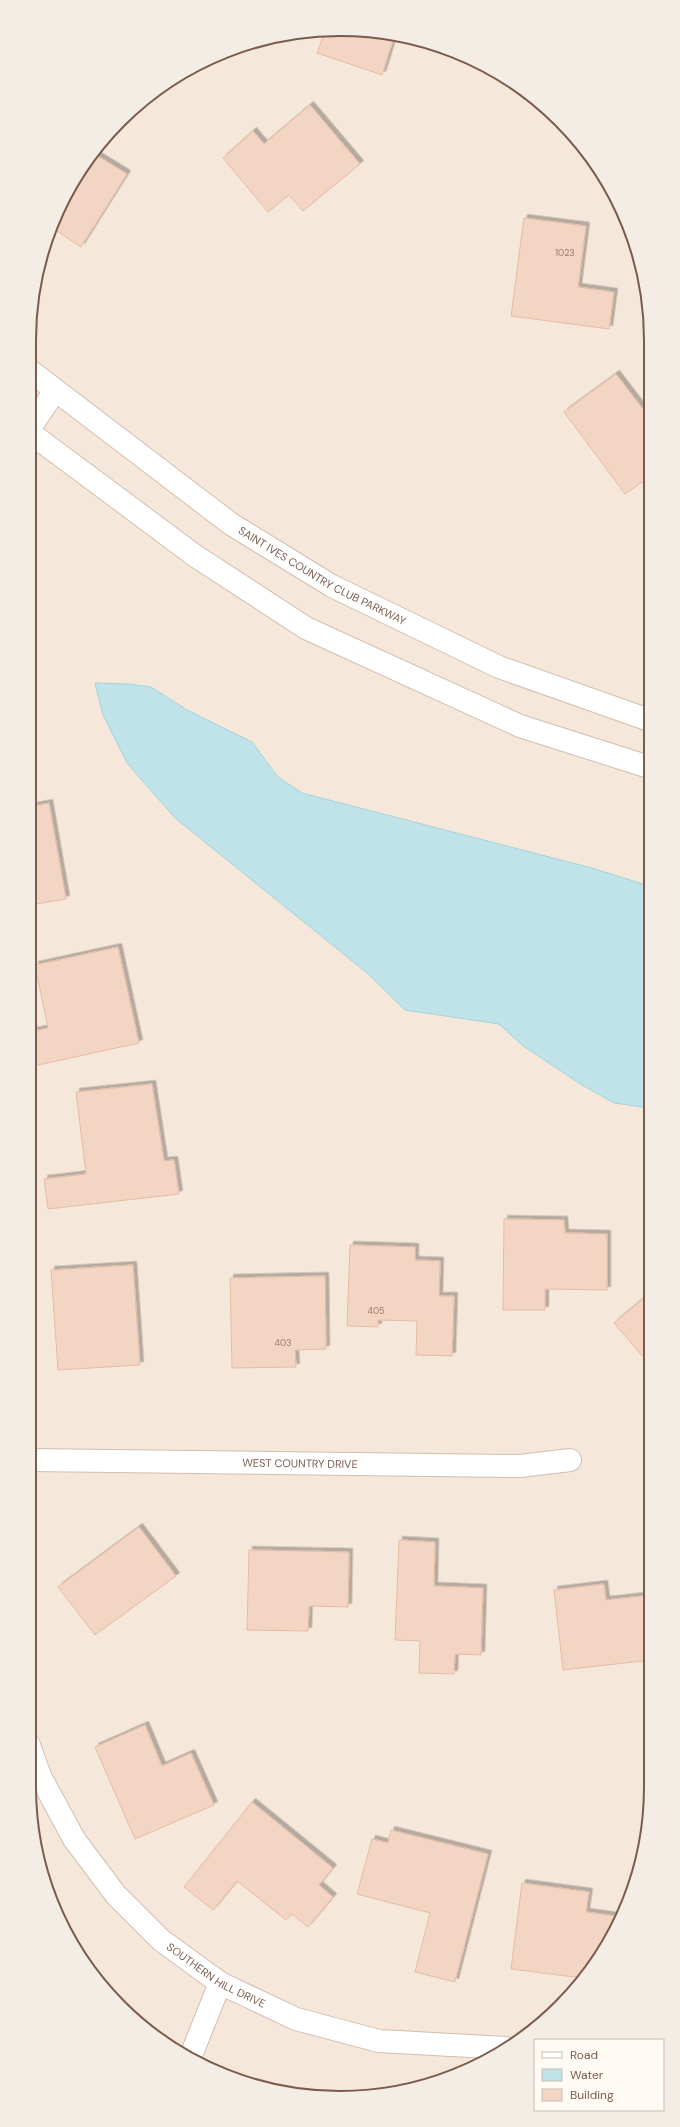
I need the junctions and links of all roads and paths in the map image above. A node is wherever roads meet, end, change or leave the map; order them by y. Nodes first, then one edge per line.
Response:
1 (36, 376) edge
2 (55, 391) junction
3 (36, 419) edge
4 (36, 437) edge
5 (644, 718) edge
6 (644, 765) edge
7 (36, 1460) edge
8 (570, 1460) dead end
9 (36, 1765) edge
10 (220, 1983) junction
11 (496, 2047) edge
12 (192, 2052) edge

1 - 2 street, SAINT IVES COUNTRY CLUB PARKWAY
2 - 3 street
2 - 5 street, SAINT IVES COUNTRY CLUB PARKWAY
4 - 6 street
7 - 8 street, WEST COUNTRY DRIVE
9 - 10 street, SOUTHERN HILL DRIVE
10 - 11 street, SOUTHERN HILL DRIVE
10 - 12 street

